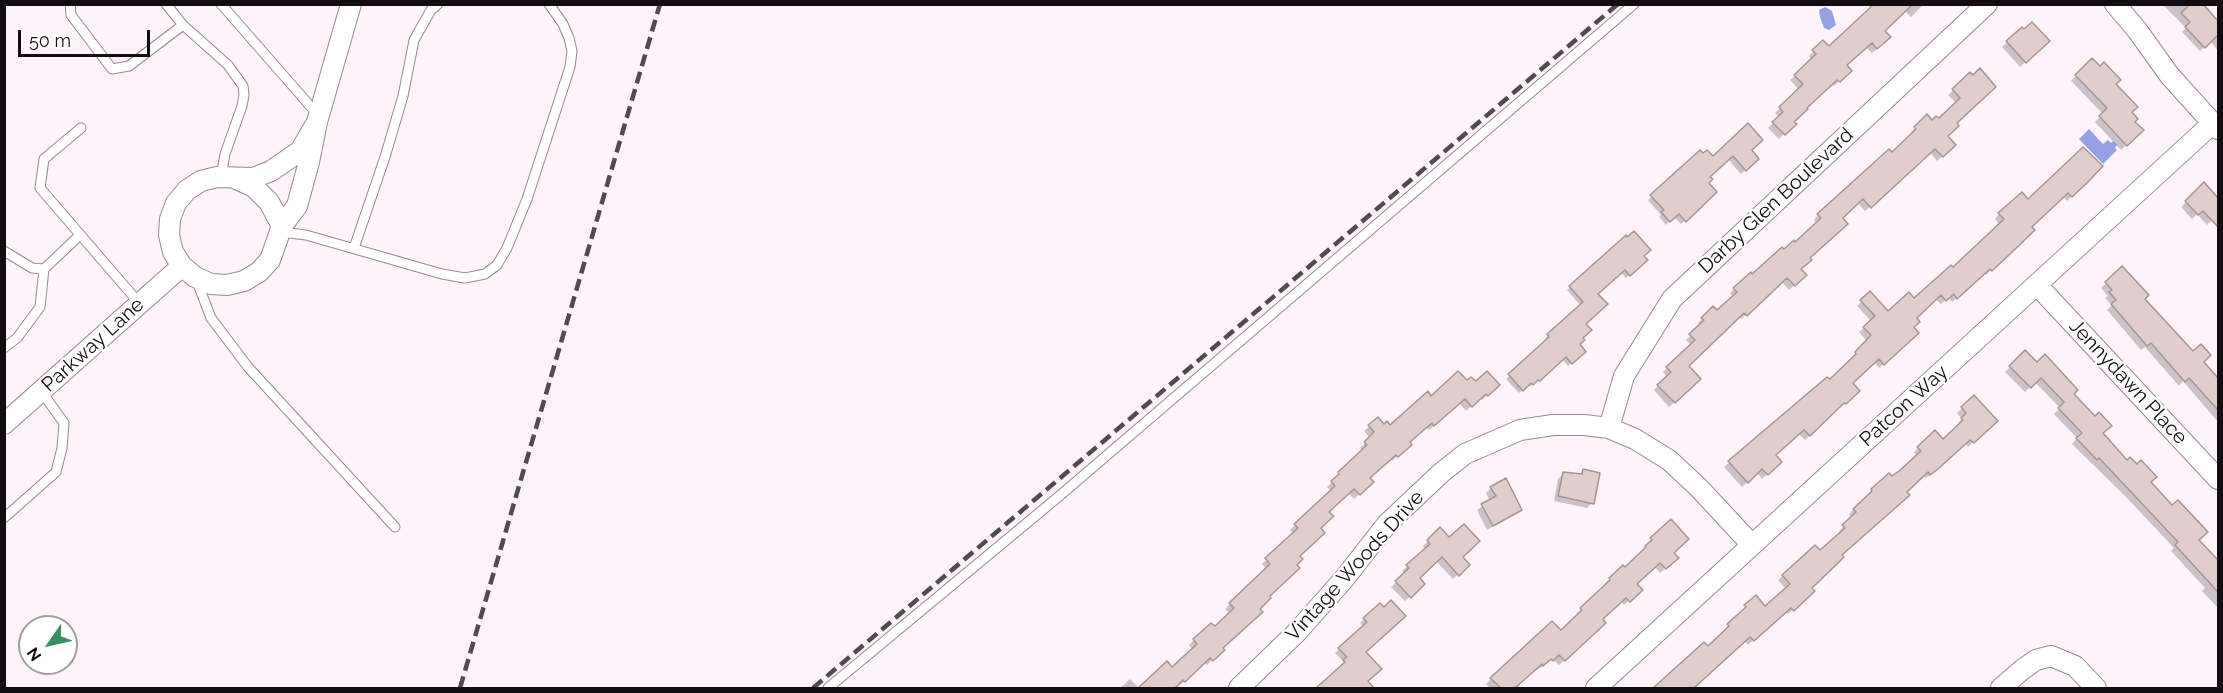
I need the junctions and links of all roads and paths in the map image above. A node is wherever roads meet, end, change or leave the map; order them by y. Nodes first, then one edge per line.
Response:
1 (70, 4) edge
2 (166, 4) edge
3 (221, 4) edge
4 (351, 4) edge
5 (438, 4) edge
6 (549, 4) edge
7 (1634, 4) edge
8 (1987, 4) edge
9 (2115, 4) edge
10 (183, 26) junction
11 (317, 119) junction
12 (2216, 126) edge
13 (81, 128) dead end
14 (227, 178) junction
15 (282, 229) junction
16 (80, 235) junction
17 (354, 248) junction
18 (4, 251) edge
19 (44, 269) junction
20 (188, 272) junction
21 (2037, 285) junction
22 (140, 304) junction
23 (4, 348) edge
24 (41, 392) junction
25 (4, 424) edge
26 (1609, 428) junction
27 (2218, 479) edge
28 (4, 518) edge
29 (395, 527) dead end
30 (1751, 544) junction
31 (828, 688) edge
32 (1239, 688) edge
33 (1596, 688) edge
34 (2001, 688) edge
35 (2096, 688) edge

1 - 10 lane
2 - 10 lane
3 - 11 lane
4 - 11 street
5 - 17 lane
6 - 17 lane
7 - 31 lane
8 - 26 street, Darby Glen Boulevard
9 - 12 street
10 - 14 lane
11 - 14 street
11 - 15 street
12 - 21 street, Patcon Way
13 - 16 lane
14 - 15 street
14 - 20 street
15 - 17 lane
15 - 20 street
16 - 19 lane
16 - 22 lane
18 - 19 lane
19 - 23 lane
20 - 22 street, Parkway Lane
20 - 29 lane
21 - 27 street, Jennydawn Place
21 - 30 street, Patcon Way
22 - 24 street, Parkway Lane
24 - 25 street, Parkway Lane
24 - 28 lane
26 - 30 street, Vintage Woods Drive
26 - 32 street, Vintage Woods Drive
30 - 33 street, Patcon Way
34 - 35 street

